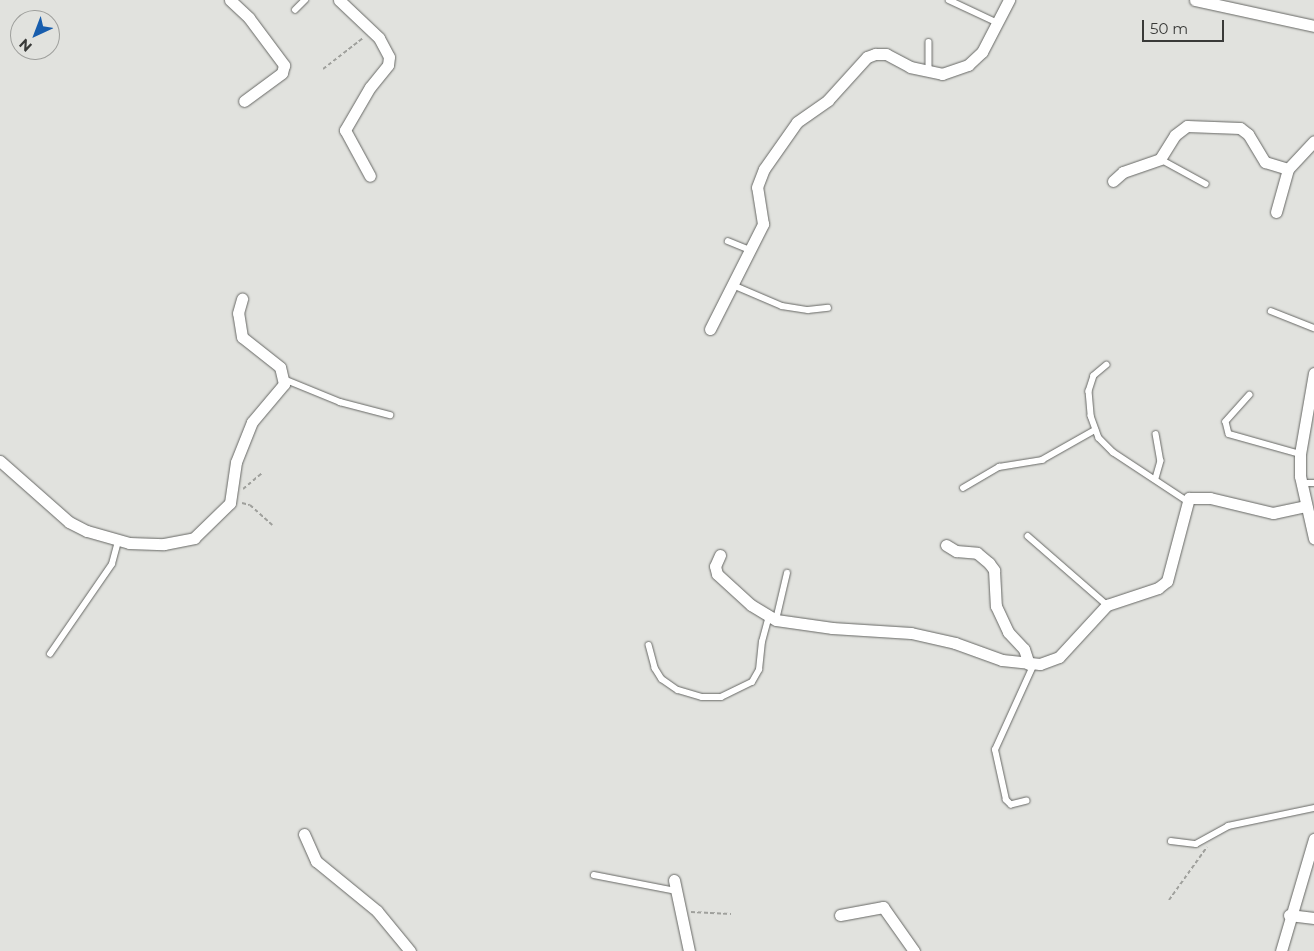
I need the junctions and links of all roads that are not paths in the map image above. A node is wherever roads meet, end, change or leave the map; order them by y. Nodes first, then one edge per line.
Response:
1 (230, 0) edge
2 (305, 0) edge
3 (339, 0) edge
4 (949, 0) edge
5 (1009, 0) edge
6 (1195, 0) edge
7 (295, 10) dead end
8 (998, 24) junction
9 (1314, 26) edge
10 (928, 42) dead end
11 (929, 71) junction
12 (244, 101) dead end
13 (1314, 140) edge
14 (1160, 159) junction
15 (1288, 169) junction
16 (370, 176) dead end
17 (1113, 181) dead end
18 (1206, 184) dead end
19 (1276, 212) dead end
20 (728, 241) dead end
21 (750, 250) junction
22 (732, 285) junction
23 (242, 300) dead end
24 (828, 308) dead end
25 (1271, 311) dead end
26 (1314, 328) edge
27 (710, 329) dead end
28 (1107, 365) dead end
29 (1314, 373) edge
30 (284, 379) junction
31 (1250, 395) dead end
32 (390, 415) dead end
33 (1310, 416) edge
34 (1095, 430) junction
35 (1156, 434) dead end
36 (1300, 454) junction
37 (0, 461) edge
38 (1156, 479) junction
39 (1308, 483) edge
40 (963, 488) dead end
41 (1187, 501) junction
42 (1306, 506) junction
43 (1028, 536) dead end
44 (1314, 538) edge
45 (118, 540) junction
46 (946, 545) dead end
47 (720, 555) dead end
48 (786, 573) dead end
49 (1106, 605) junction
50 (772, 618) junction
51 (649, 645) dead end
52 (50, 654) dead end
53 (1032, 664) junction
54 (1027, 801) dead end
55 (1314, 808) edge
56 (304, 834) dead end
57 (1314, 839) edge
58 (1171, 841) dead end
59 (594, 875) dead end
60 (675, 885) joint
61 (840, 915) dead end
62 (1289, 915) junction
63 (1314, 918) edge
64 (410, 951) edge
65 (689, 951) edge
66 (914, 951) edge
67 (1281, 951) edge

1 - 12 street
2 - 7 lane
3 - 16 street
4 - 8 lane
5 - 8 street
6 - 9 street
8 - 11 street
10 - 11 lane
11 - 21 street
13 - 15 street
14 - 15 street
14 - 17 street
14 - 18 lane
15 - 19 street
20 - 21 lane
21 - 22 street
22 - 24 lane
22 - 27 street
23 - 30 street
25 - 26 lane
28 - 34 lane
29 - 33 street
30 - 32 lane
30 - 45 street
31 - 36 lane
33 - 36 street
34 - 38 lane
34 - 40 lane
35 - 38 lane
36 - 39 street
37 - 45 street
38 - 41 lane
39 - 42 street
41 - 42 street
41 - 49 street
42 - 44 street
43 - 49 lane
45 - 52 lane
46 - 53 street
47 - 50 street
48 - 50 lane
49 - 53 street
50 - 51 lane
50 - 53 street
53 - 54 lane
55 - 58 lane
56 - 64 street
57 - 62 street
59 - 60 lane
60 - 65 street
61 - 66 street
62 - 63 street
62 - 67 street

